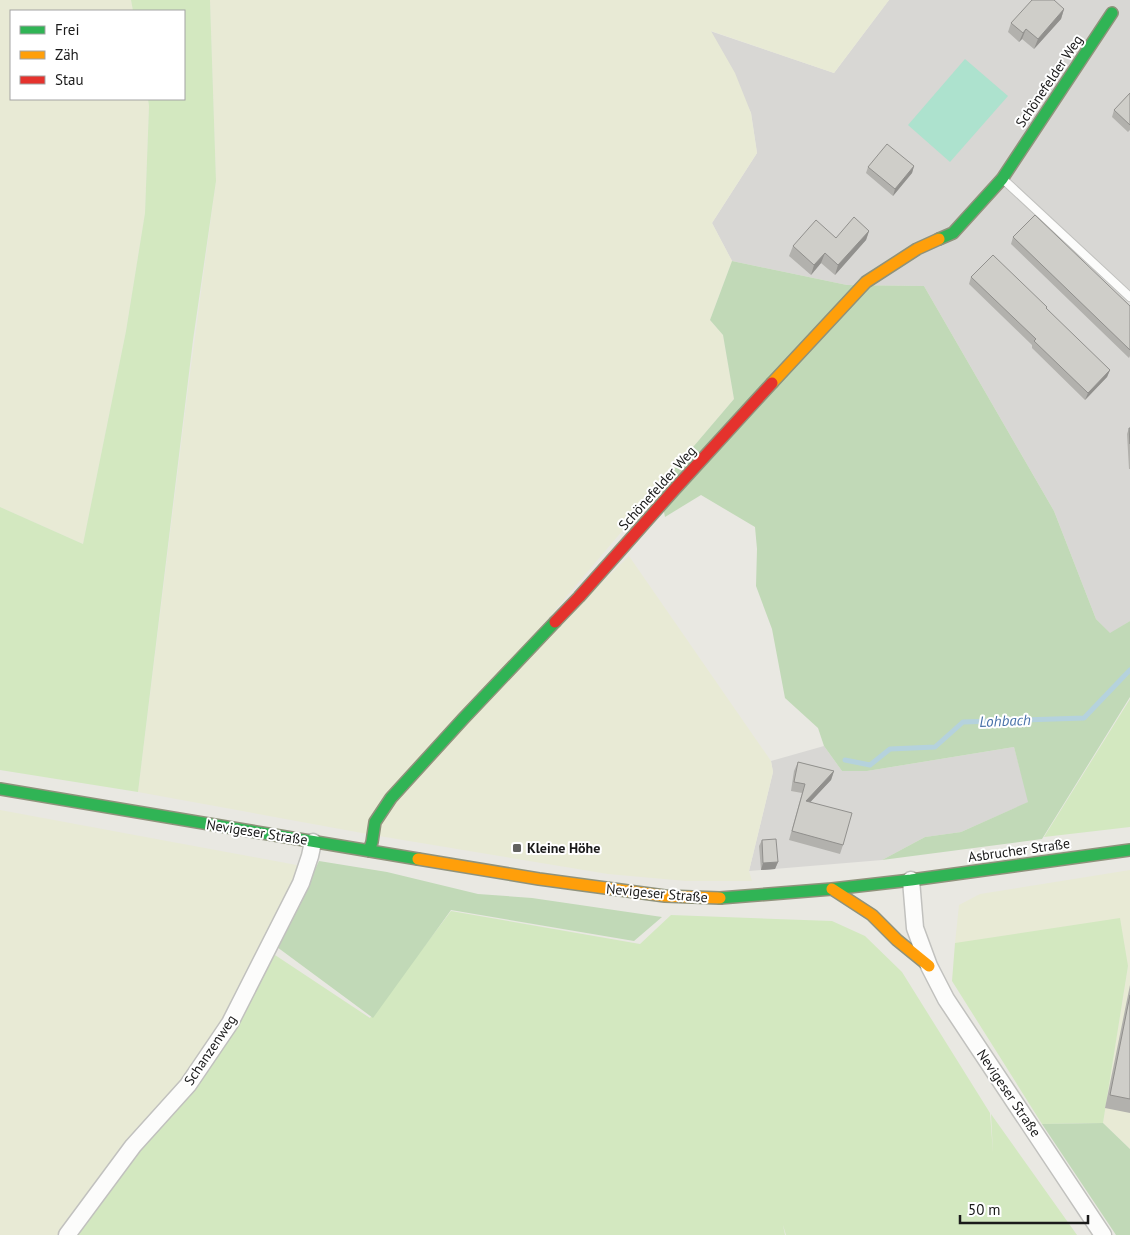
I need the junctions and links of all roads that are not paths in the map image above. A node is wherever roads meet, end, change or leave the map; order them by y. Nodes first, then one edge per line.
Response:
1 (1114, 10) dead end
2 (1002, 179) junction
3 (1130, 297) edge
4 (0, 789) edge
5 (313, 842) junction
6 (369, 850) junction
7 (1130, 850) edge
8 (911, 880) junction
9 (832, 889) junction
10 (929, 966) junction
11 (67, 1235) edge
12 (1103, 1235) edge

1 - 2 main road, Schönefelder Weg
2 - 3 lane
2 - 6 main road, Schönefelder Weg
4 - 5 main road, Nevigeser Straße
5 - 6 main road, Nevigeser Straße
5 - 11 street, Schanzenweg
6 - 9 main road, Nevigeser Straße
7 - 8 main road, Asbrucher Straße
8 - 9 main road, Nevigeser Straße
8 - 10 street, Nevigeser Straße
9 - 10 main road
10 - 12 street, Nevigeser Straße

